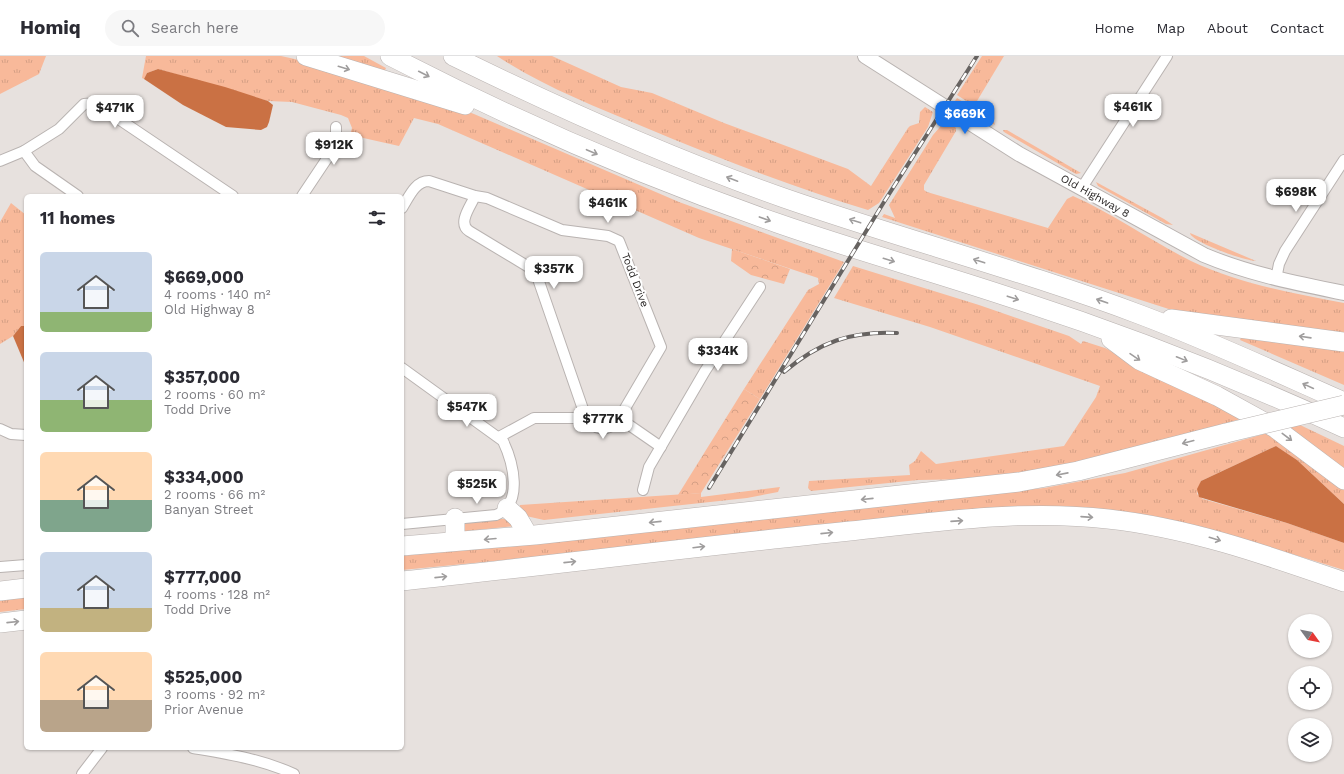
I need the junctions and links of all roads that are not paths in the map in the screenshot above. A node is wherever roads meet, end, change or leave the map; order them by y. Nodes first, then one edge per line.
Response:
1 (306, 56) edge
2 (390, 56) edge
3 (453, 56) edge
4 (471, 56) edge
5 (866, 56) edge
6 (1167, 56) edge
7 (491, 75) junction
8 (336, 127) dead end
9 (570, 142) junction
10 (24, 151) junction
11 (1344, 160) edge
12 (0, 161) edge
13 (1081, 189) junction
14 (75, 194) edge
15 (230, 194) edge
16 (303, 194) edge
17 (475, 196) junction
18 (404, 205) edge
19 (1276, 279) junction
20 (760, 287) dead end
21 (1344, 293) edge
22 (1139, 314) junction
23 (1092, 326) junction
24 (1344, 342) edge
25 (404, 369) edge
26 (1344, 403) edge
27 (586, 418) junction
28 (619, 418) junction
29 (1344, 428) edge
30 (0, 429) edge
31 (24, 435) edge
32 (499, 438) junction
33 (662, 447) junction
34 (1344, 480) edge
35 (643, 490) dead end
36 (506, 508) junction
37 (455, 518) junction
38 (404, 524) edge
39 (532, 535) junction
40 (455, 542) junction
41 (404, 546) edge
42 (24, 565) edge
43 (0, 567) edge
44 (24, 578) edge
45 (0, 579) edge
46 (404, 581) edge
47 (1344, 582) edge
48 (24, 588) edge
49 (0, 591) edge
50 (24, 620) edge
51 (0, 623) edge
52 (100, 750) edge
53 (206, 750) edge
54 (272, 769) edge
55 (82, 774) edge
56 (294, 774) edge

1 -> 9 highway
2 -> 9 highway
3 - 7 highway
4 - 7 highway
5 - 13 street, Old Highway 8
6 - 13 street
22 -> 7 highway
8 - 16 street
9 -> 23 highway
10 - 12 street
10 - 14 street
10 - 15 street
11 - 19 street
13 - 19 street, Old Highway 8
17 - 18 street, Todd Drive
17 - 27 street
17 - 28 street, Todd Drive
19 - 21 street, Old Highway 8
20 - 33 street
24 -> 22 highway
26 -> 22 highway
23 -> 29 highway
23 -> 34 highway
25 - 32 street
26 -> 39 highway, bridge
27 - 28 street, Todd Drive
27 - 32 street
28 - 33 street
30 - 31 street
32 - 36 street
33 - 35 street
36 - 37 street
36 - 39 highway
37 - 38 street
37 - 40 highway
39 -> 40 highway
40 - 41 highway
42 - 43 street
44 - 45 highway
46 -> 47 highway
48 - 49 highway
51 -> 50 highway
52 - 55 street
53 - 54 street
54 - 56 street

